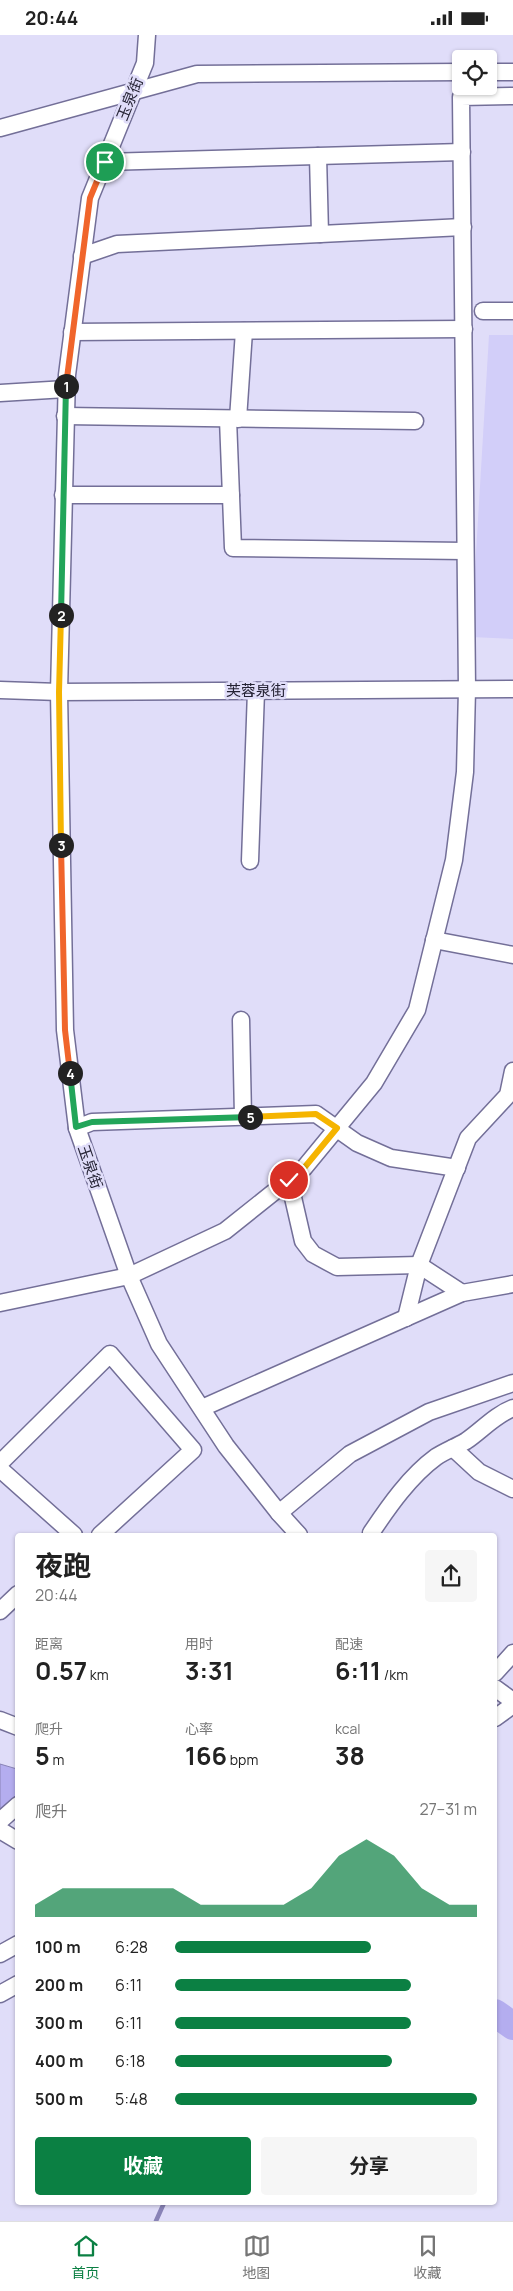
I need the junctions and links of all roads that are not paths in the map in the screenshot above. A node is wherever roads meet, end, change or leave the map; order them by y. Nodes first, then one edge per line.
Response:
1 (147, 35) edge
2 (452, 72) edge
3 (497, 72) edge
4 (513, 72) edge
5 (133, 92) junction
6 (513, 96) edge
7 (0, 128) edge
8 (462, 152) junction
9 (318, 156) junction
10 (105, 162) junction
11 (463, 227) junction
12 (320, 234) junction
13 (82, 256) junction
14 (483, 311) dead end
15 (513, 311) edge
16 (464, 329) junction
17 (244, 331) junction
18 (72, 332) junction
19 (66, 389) junction
20 (0, 393) edge
21 (65, 417) junction
22 (233, 419) junction
23 (415, 421) dead end
24 (63, 495) junction
25 (231, 495) junction
26 (466, 551) junction
27 (466, 689) junction
28 (513, 689) edge
29 (0, 690) edge
30 (256, 691) junction
31 (59, 692) junction
32 (250, 861) dead end
33 (434, 941) junction
34 (513, 955) edge
35 (241, 1020) dead end
36 (513, 1071) edge
37 (243, 1117) junction
38 (76, 1127) junction
39 (337, 1128) junction
40 (457, 1168) junction
41 (289, 1180) junction
42 (419, 1265) junction
43 (129, 1276) junction
44 (513, 1283) edge
45 (462, 1293) junction
46 (0, 1303) edge
47 (406, 1318) junction
48 (513, 1383) edge
49 (202, 1408) junction
50 (513, 1408) edge
51 (453, 1448) junction
52 (0, 1463) edge
53 (0, 1469) edge
54 (513, 1489) edge
55 (279, 1513) junction
56 (72, 1533) edge
57 (102, 1533) edge
58 (297, 1533) edge
59 (371, 1533) dead end
60 (15, 1597) edge
61 (0, 1611) edge
62 (513, 1653) edge
63 (497, 1671) edge
64 (497, 1690) edge
65 (513, 1703) edge
66 (497, 1716) edge
67 (0, 1720) edge
68 (15, 1726) edge
69 (15, 1808) edge
70 (0, 1821) edge
71 (0, 1830) edge
72 (15, 1839) edge
73 (15, 1946) edge
74 (0, 1954) edge
75 (15, 1986) edge
76 (0, 1994) edge

1 - 5 street, 玉泉街
2 - 5 street
3 - 4 street
5 - 7 street
5 - 10 street, 玉泉街
6 - 8 street
8 - 9 street
8 - 11 street
9 - 10 street
9 - 12 street
10 - 13 street, 玉泉街
11 - 12 street
11 - 16 street
12 - 13 street
13 - 18 street, 玉泉街
14 - 15 street
16 - 17 street
16 - 26 street
17 - 18 street
17 - 22 street
18 - 19 street, 玉泉街
19 - 20 street
19 - 21 street, 玉泉街
21 - 22 street
21 - 24 street, 玉泉街
22 - 23 street
22 - 25 street
24 - 25 street
24 - 31 street, 玉泉街
25 - 26 street
26 - 27 street
27 - 28 street, 芙蓉泉街
27 - 30 street, 芙蓉泉街
27 - 33 street
29 - 31 street, 芙蓉泉街
30 - 31 street, 芙蓉泉街
30 - 32 street
31 - 38 street, 玉泉街
33 - 34 street
33 - 39 street
35 - 37 street
36 - 40 street
37 - 38 street
37 - 39 street
38 - 43 street, 玉泉街
39 - 40 street
39 - 41 street
40 - 42 street
41 - 42 street
41 - 43 street
42 - 45 street
42 - 47 street
43 - 46 street
43 - 49 street, 玉泉街
44 - 45 street
45 - 47 street
47 - 49 street
48 - 55 street
49 - 55 street, 玉泉街
50 - 51 street
51 - 54 street
51 - 59 street
52 - 57 street
53 - 56 street
55 - 58 street, 玉泉街
60 - 61 street
62 - 63 street
64 - 65 street
65 - 66 street
67 - 68 street
69 - 70 street
71 - 72 street
73 - 74 street
75 - 76 street

